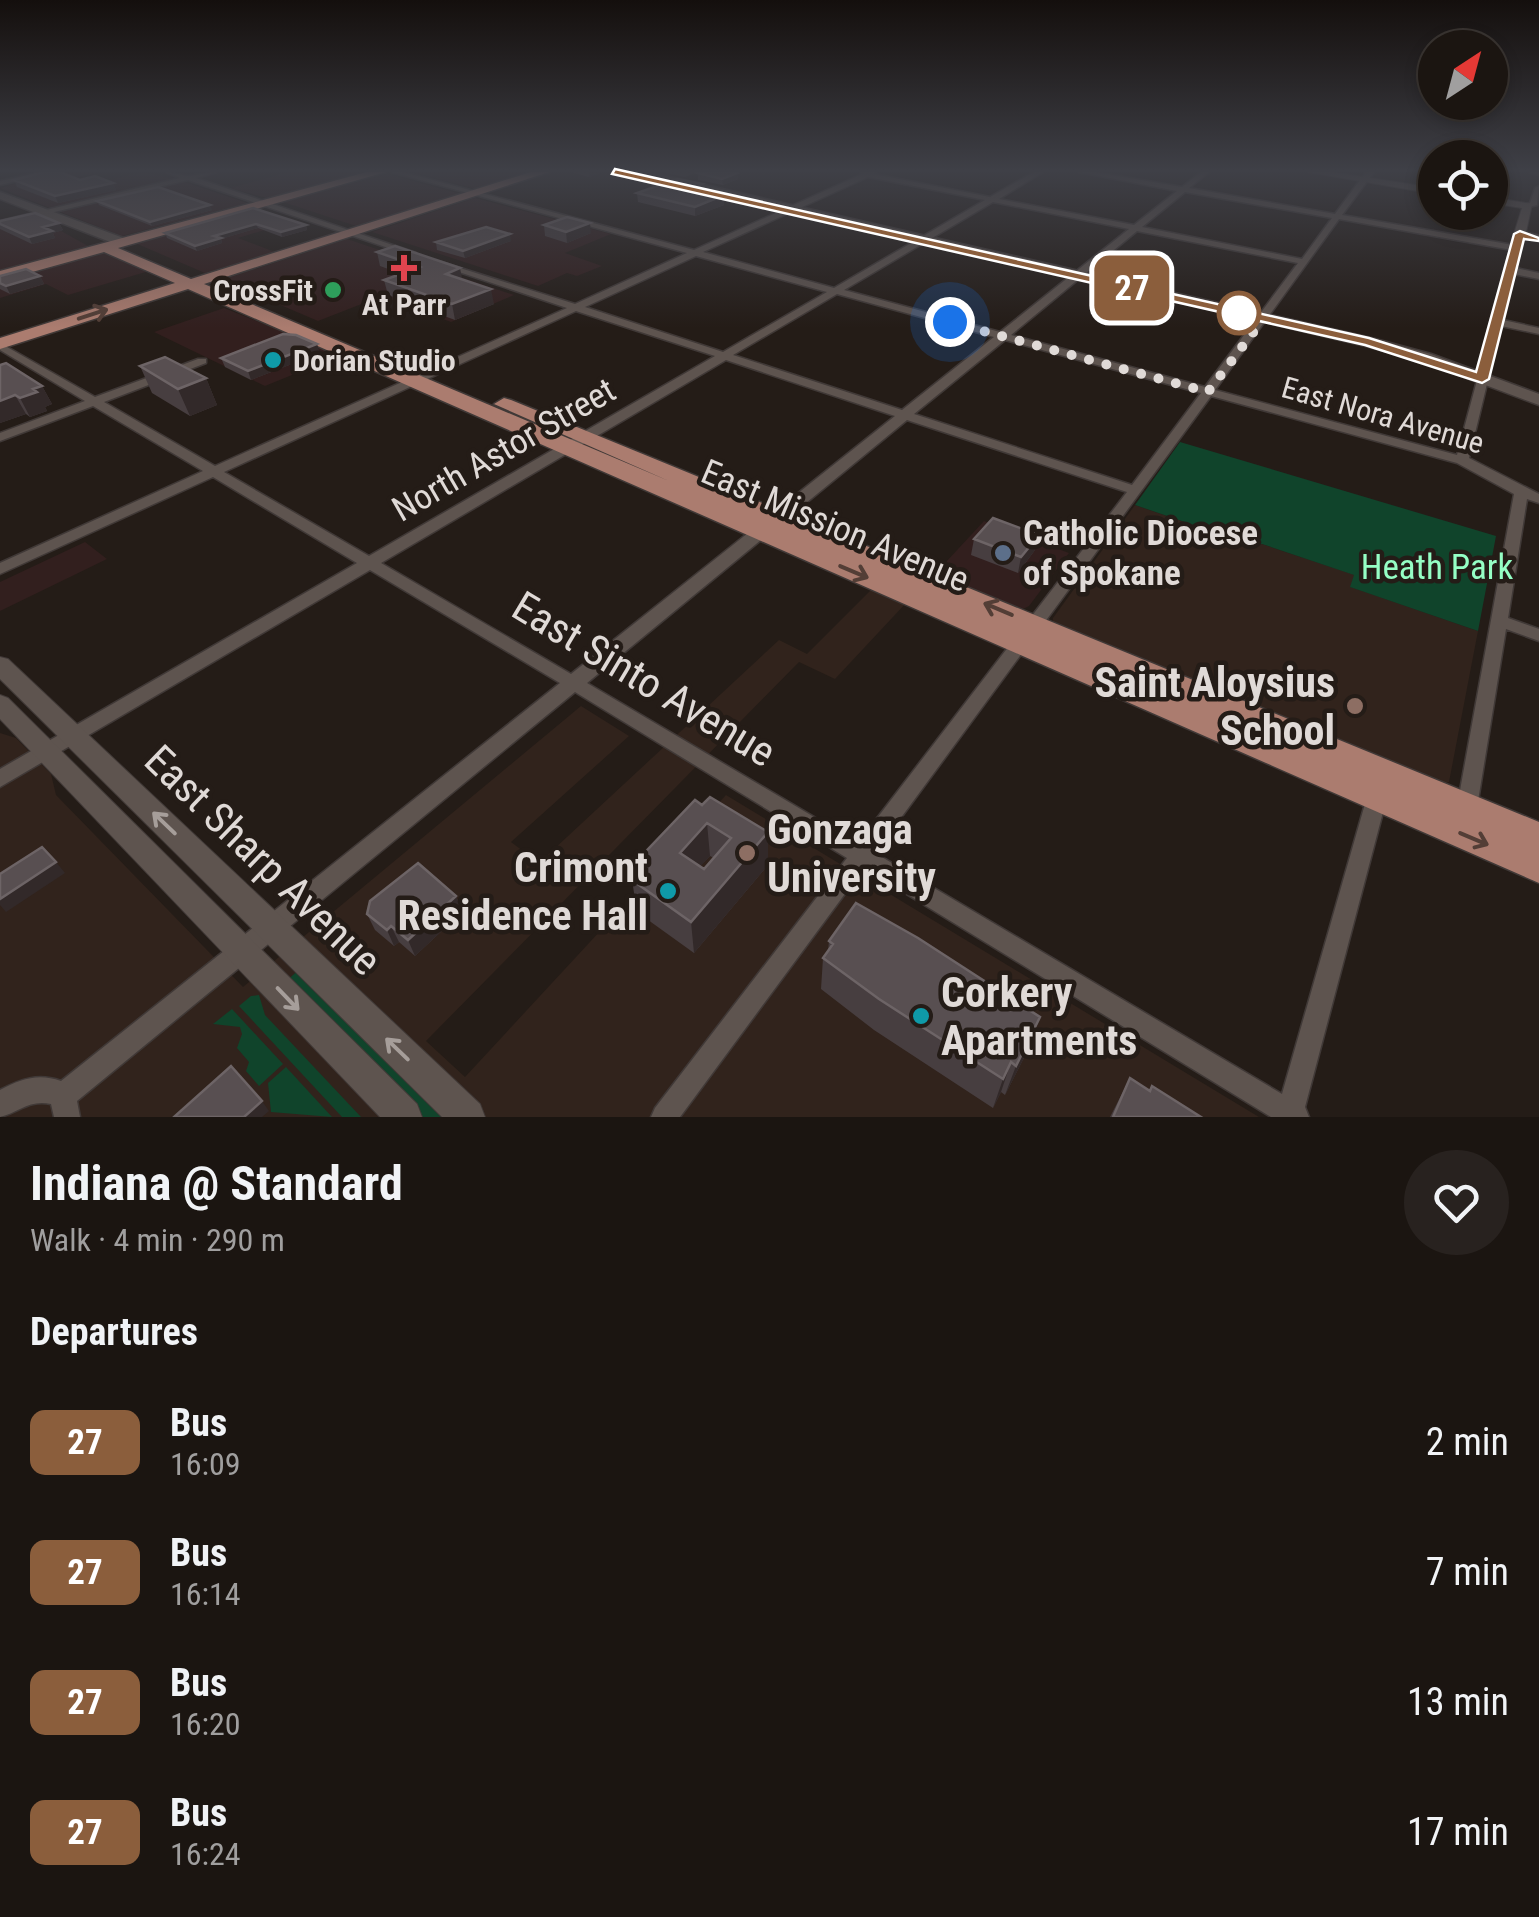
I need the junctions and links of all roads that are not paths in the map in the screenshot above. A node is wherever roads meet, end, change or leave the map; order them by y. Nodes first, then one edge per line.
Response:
1 (62, 224) edge
2 (73, 224) edge
3 (189, 224) edge
4 (323, 224) edge
5 (378, 224) edge
6 (585, 224) edge
7 (759, 224) edge
8 (853, 224) edge
9 (950, 224) edge
10 (1117, 224) edge
11 (1142, 224) edge
12 (1333, 224) edge
13 (1379, 224) edge
14 (1524, 224) edge
15 (1137, 228) junction
16 (349, 233) junction
17 (1520, 234) junction
18 (1539, 238) edge
19 (923, 240) junction
20 (122, 242) junction
21 (104, 248) junction
22 (1516, 248) junction
23 (694, 254) junction
24 (1305, 262) junction
25 (1510, 270) junction
26 (0, 276) edge
27 (1078, 276) junction
28 (1539, 276) edge
29 (195, 281) junction
30 (836, 292) junction
31 (576, 307) junction
32 (1264, 318) junction
33 (1496, 322) junction
34 (1539, 331) edge
35 (1004, 336) junction
36 (0, 345) edge
37 (724, 356) junction
38 (202, 361) dead end
39 (422, 377) junction
40 (1482, 379) junction
41 (1208, 392) junction
42 (1539, 400) edge
43 (95, 402) junction
44 (907, 416) junction
45 (0, 437) edge
46 (575, 443) junction
47 (1462, 460) junction
48 (215, 471) junction
49 (1136, 491) junction
50 (1530, 497) edge
51 (772, 526) junction
52 (370, 563) junction
53 (0, 569) edge
54 (1500, 621) junction
55 (1028, 634) junction
56 (1539, 635) edge
57 (0, 665) edge
58 (575, 684) junction
59 (0, 704) edge
60 (60, 744) junction
61 (0, 779) edge
62 (1430, 791) junction
63 (1377, 797) junction
64 (1467, 806) junction
65 (1424, 818) junction
66 (1539, 837) edge
67 (860, 855) junction
68 (1539, 868) edge
69 (272, 928) junction
70 (242, 952) junction
71 (0, 1105) edge
72 (65, 1106) edge
73 (1292, 1116) edge
74 (404, 1117) edge
75 (467, 1117) edge
76 (664, 1117) edge

1 - 21 main road
2 - 20 main road
3 - 20 main road
4 - 16 street
5 - 16 main road
6 - 23 street, East Nora Avenue
7 - 23 street
8 - 19 main road
9 - 19 street, North Astor Street
10 - 15 street
11 - 15 street
12 - 24 street
13 - 22 street
14 - 17 street
15 - 24 street
15 - 27 street
16 - 29 main road
16 - 31 street
17 - 18 street
17 - 22 street
19 - 27 main road
19 - 30 street, North Astor Street
20 - 21 main road
20 - 29 main road, East Mission Avenue
21 - 26 main road
21 - 29 main road, East Mission Avenue
22 - 25 street
23 - 30 street, East Nora Avenue
23 - 31 street
24 - 32 street
25 - 28 street
25 - 33 street
27 - 32 main road
27 - 35 street
36 -> 29 main road
29 - 39 main road, East Mission Avenue
30 - 35 street, East Nora Avenue
30 - 37 street, North Astor Street
31 - 37 street
31 - 39 street
32 - 40 main road
32 - 41 street
33 - 34 street
33 - 40 street
35 - 41 street, East Nora Avenue
35 - 44 street
36 - 43 street, East Sinto Avenue
37 - 44 street
37 - 46 street, North Astor Street
38 - 43 street
39 - 46 main road, East Mission Avenue
39 - 48 street
40 - 42 main road
40 - 47 street
41 - 47 street, East Nora Avenue
41 - 49 street
43 - 45 street
43 - 48 street, East Sinto Avenue
44 - 49 street
44 - 51 street
46 - 51 main road, East Mission Avenue
46 - 52 street, North Astor Street
47 - 50 street, East Nora Avenue
48 - 52 street, East Sinto Avenue
48 - 53 street
49 - 55 street
50 - 54 street
51 - 55 main road, East Mission Avenue
51 - 58 street
52 - 58 street, East Sinto Avenue
52 - 60 street, North Astor Street
54 - 56 street
54 - 64 street
55 - 62 main road, East Mission Avenue
55 - 63 main road, East Mission Avenue
55 - 67 street
57 - 60 street, East Sharp Avenue
58 - 67 street, East Sinto Avenue
58 - 69 street
59 - 60 street, East Sharp Avenue
60 - 61 street, North Astor Street
69 -> 60 street, East Sharp Avenue
60 - 70 street, East Sharp Avenue
62 - 64 main road, East Mission Avenue
62 - 65 street
63 - 65 main road, East Mission Avenue
63 - 73 street
64 - 66 main road, East Mission Avenue
65 -> 68 main road, East Mission Avenue
67 - 73 street, East Sinto Avenue
67 - 76 street
69 - 70 street
75 -> 69 street, East Sharp Avenue
70 - 72 street
70 -> 74 street, East Sharp Avenue
71 - 72 street

